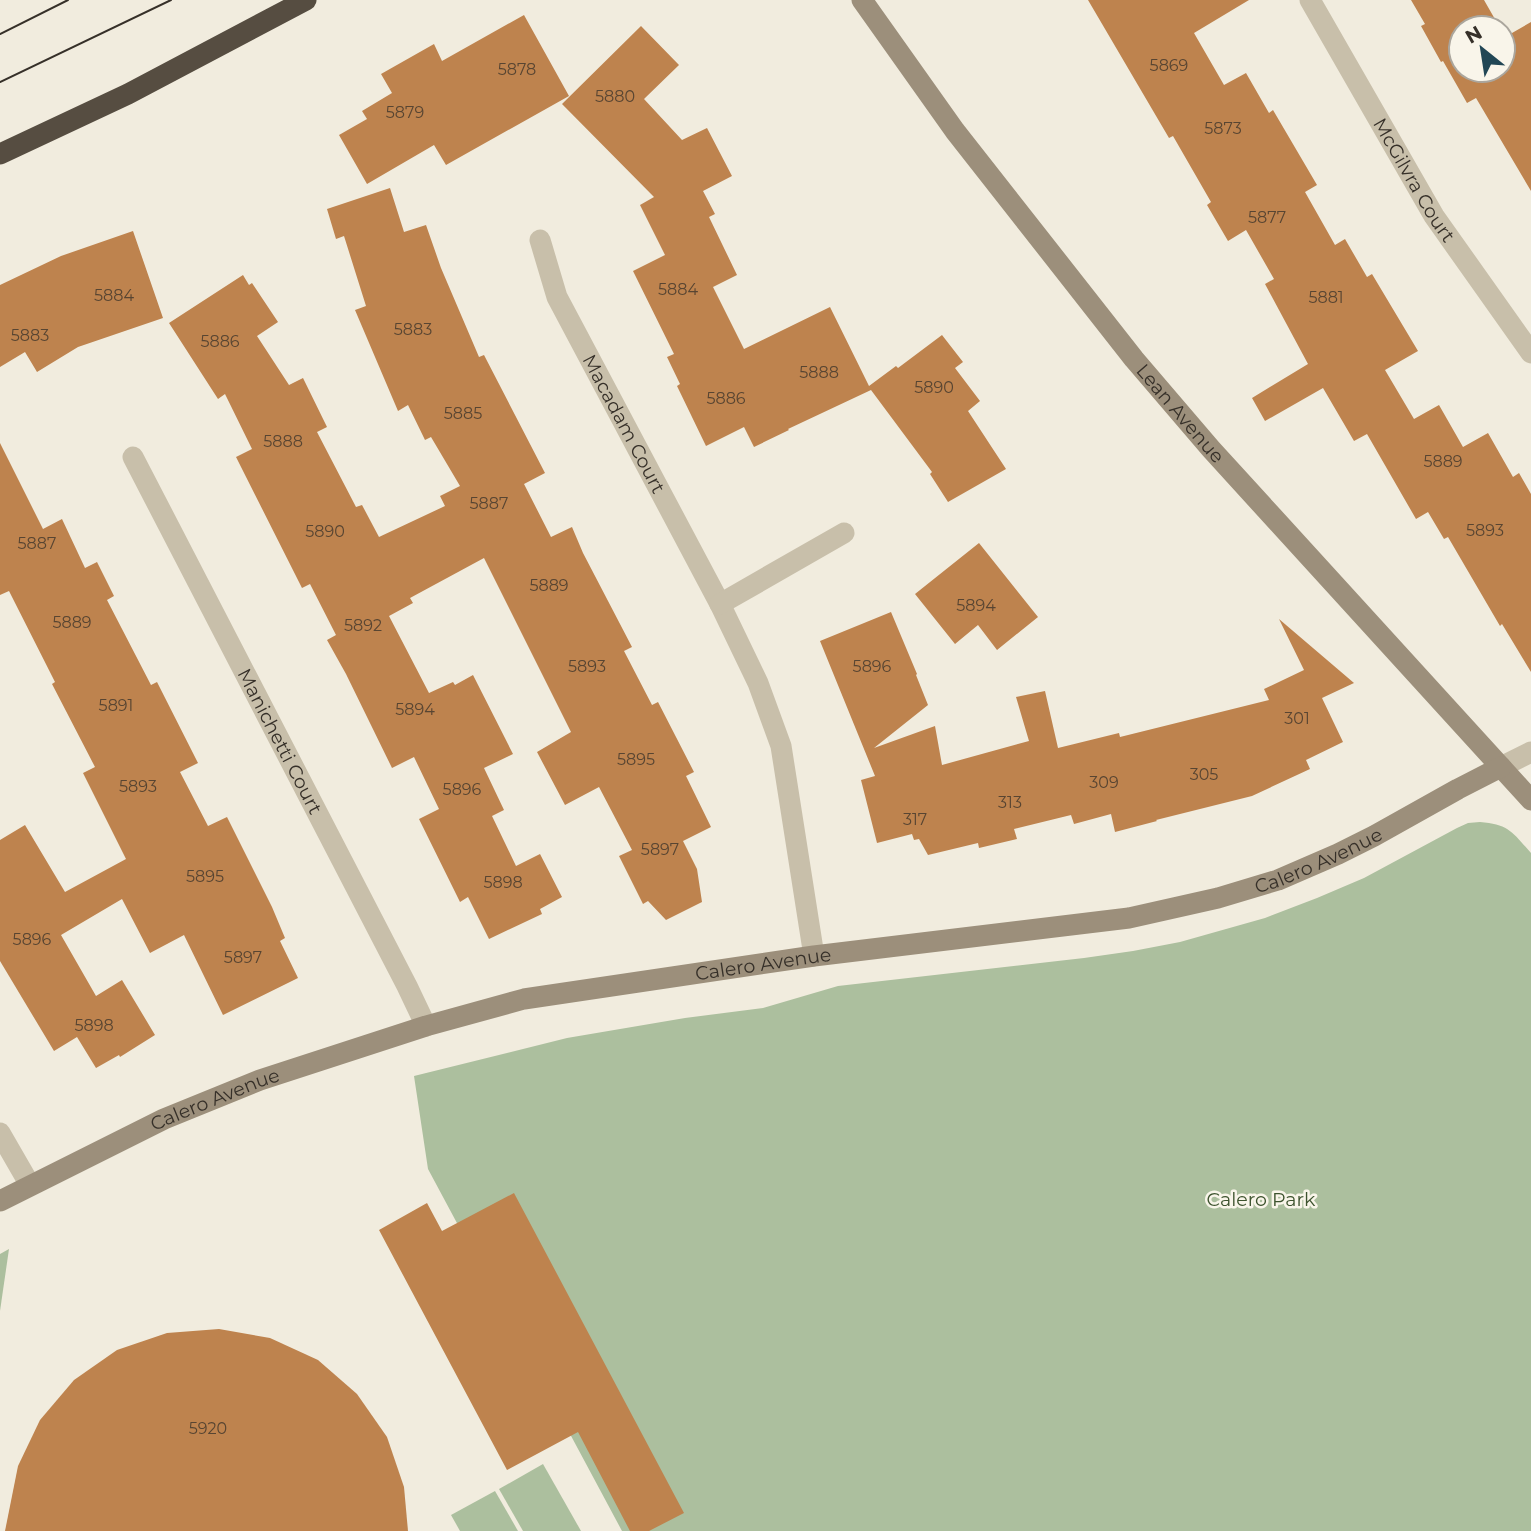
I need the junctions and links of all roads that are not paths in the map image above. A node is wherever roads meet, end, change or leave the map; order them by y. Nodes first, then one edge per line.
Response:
1 (306, 0) edge
2 (862, 0) edge
3 (1310, 0) edge
4 (0, 154) edge
5 (540, 240) dead end
6 (1531, 353) edge
7 (133, 457) dead end
8 (844, 533) dead end
9 (720, 604) junction
10 (1531, 752) edge
11 (1501, 766) junction
12 (1531, 800) edge
13 (814, 956) junction
14 (426, 1026) junction
15 (0, 1133) edge
16 (30, 1185) junction
17 (0, 1200) edge

1 - 4 highway
2 - 11 street, Lean Avenue
3 - 6 street, McGilvra Court
5 - 9 street, Macadam Court
7 - 14 street, Manichetti Court
8 - 9 street
9 - 13 street, Macadam Court
10 - 11 street, Calero Avenue
11 - 12 street, Lean Avenue
11 - 13 street, Calero Avenue
13 - 14 street, Calero Avenue
14 - 16 street, Calero Avenue
15 - 16 street
16 - 17 street, Calero Avenue

